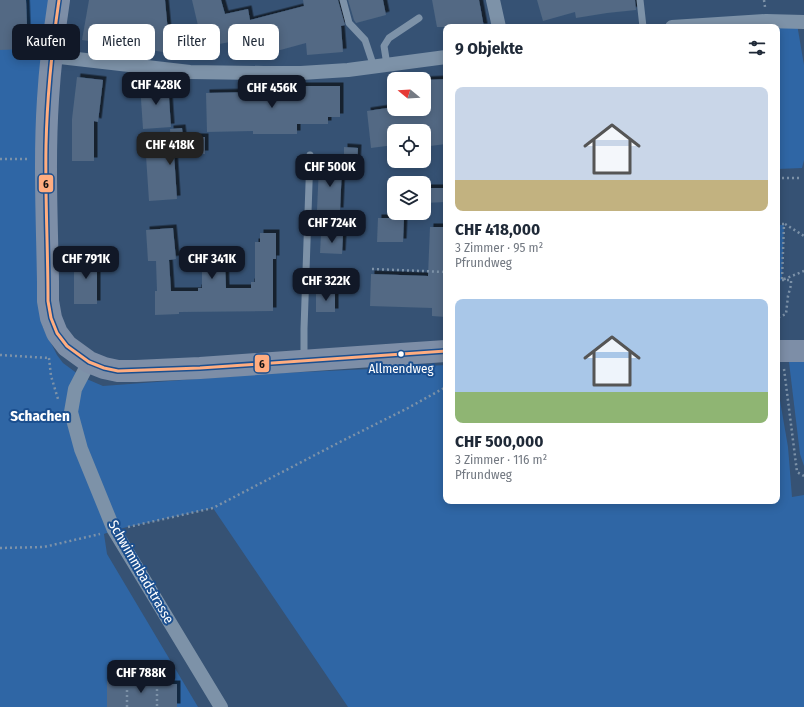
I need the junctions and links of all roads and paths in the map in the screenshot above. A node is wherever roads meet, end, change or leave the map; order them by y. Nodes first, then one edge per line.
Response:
1 (59, 0) edge
2 (343, 0) edge
3 (493, 0) edge
4 (640, 0) edge
5 (419, 18) dead end
6 (804, 22) edge
7 (56, 24) edge
8 (498, 24) edge
9 (643, 24) edge
10 (719, 24) edge
11 (443, 57) edge
12 (80, 59) edge
13 (52, 60) edge
14 (381, 66) junction
15 (310, 155) dead end
16 (46, 158) junction
17 (0, 159) edge
18 (780, 178) edge
19 (800, 178) dead end
20 (780, 224) edge
21 (784, 224) junction
22 (804, 236) edge
23 (372, 269) dead end
24 (804, 271) edge
25 (443, 272) edge
26 (782, 280) junction
27 (780, 317) edge
28 (443, 351) edge
29 (780, 351) edge
30 (804, 351) edge
31 (0, 355) edge
32 (53, 357) dead end
33 (780, 358) edge
34 (304, 360) junction
35 (90, 362) junction
36 (443, 389) edge
37 (804, 476) edge
38 (114, 530) junction
39 (0, 548) edge
40 (157, 684) dead end
41 (127, 688) dead end
42 (127, 707) edge
43 (157, 707) edge
44 (221, 707) edge

1 - 7 main road
2 - 14 lane
3 - 8 street
4 - 9 lane
5 - 14 lane
6 - 10 street
11 - 14 street
12 - 14 street
13 - 16 main road
15 - 34 lane
16 - 17 path
16 - 35 main road
18 - 19 path
20 - 21 path
21 - 22 path
21 - 26 path
23 - 25 path
24 - 26 path
26 - 27 path
28 - 34 main road
29 - 30 main road
31 - 32 path
33 - 37 path
34 - 35 main road
35 - 38 street, Schwimmbadstrasse
36 - 38 path
38 - 39 path
38 - 44 street, Schwimmbadstrasse
40 - 43 path
41 - 42 path

